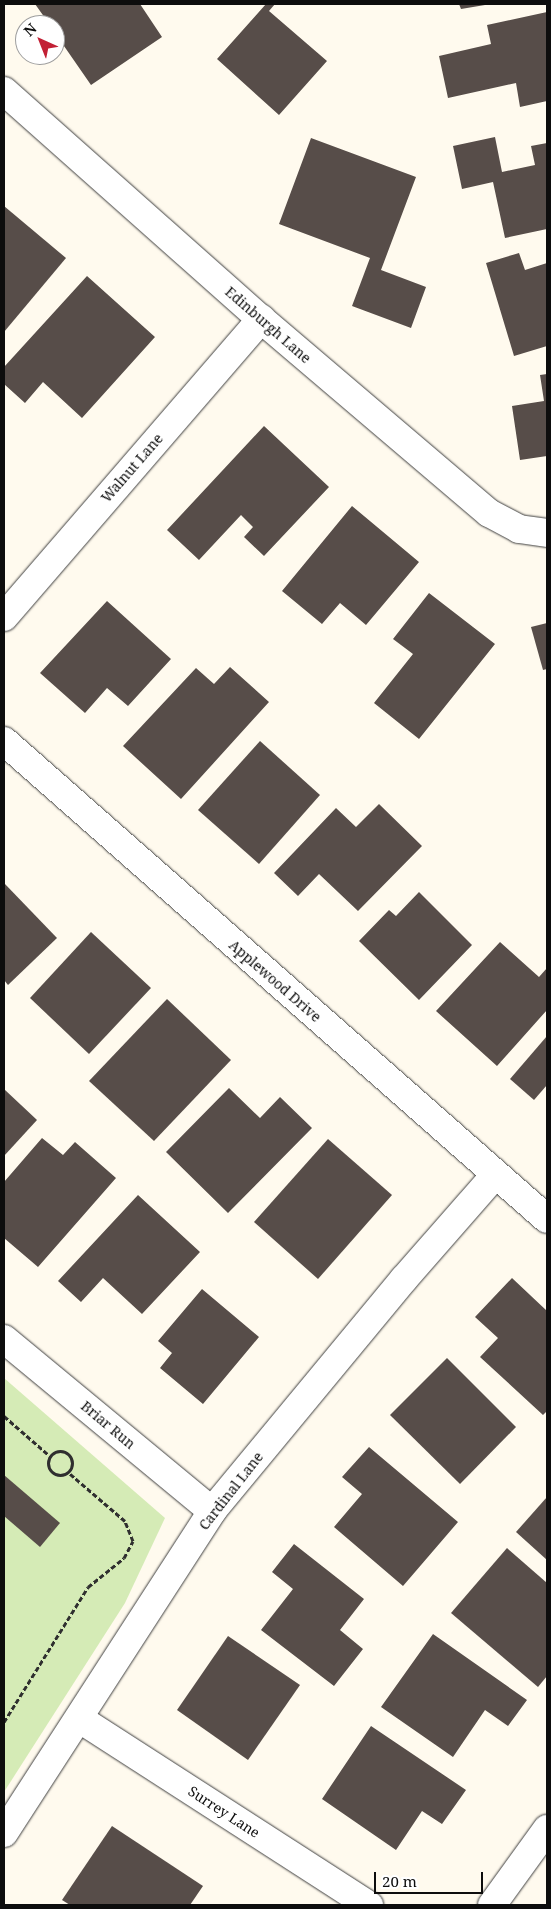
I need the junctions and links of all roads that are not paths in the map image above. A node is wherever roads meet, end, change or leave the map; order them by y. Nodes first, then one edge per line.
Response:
1 (4, 91) edge
2 (261, 319) junction
3 (547, 533) edge
4 (4, 617) edge
5 (4, 741) edge
6 (495, 1175) junction
7 (547, 1219) edge
8 (4, 1339) edge
9 (212, 1511) junction
10 (80, 1719) junction
11 (547, 1829) edge
12 (4, 1833) edge
13 (369, 1905) edge
14 (492, 1905) edge

1 - 2 street, Edinburgh Lane
2 - 3 street, Edinburgh Lane
2 - 4 street, Walnut Lane
5 - 6 street, Applewood Drive
6 - 7 street, Applewood Drive
6 - 9 street, Cardinal Lane
8 - 9 street, Briar Run
9 - 10 street, Cardinal Lane
10 - 12 street, Cardinal Lane
10 - 13 street, Surrey Lane
11 - 14 street

